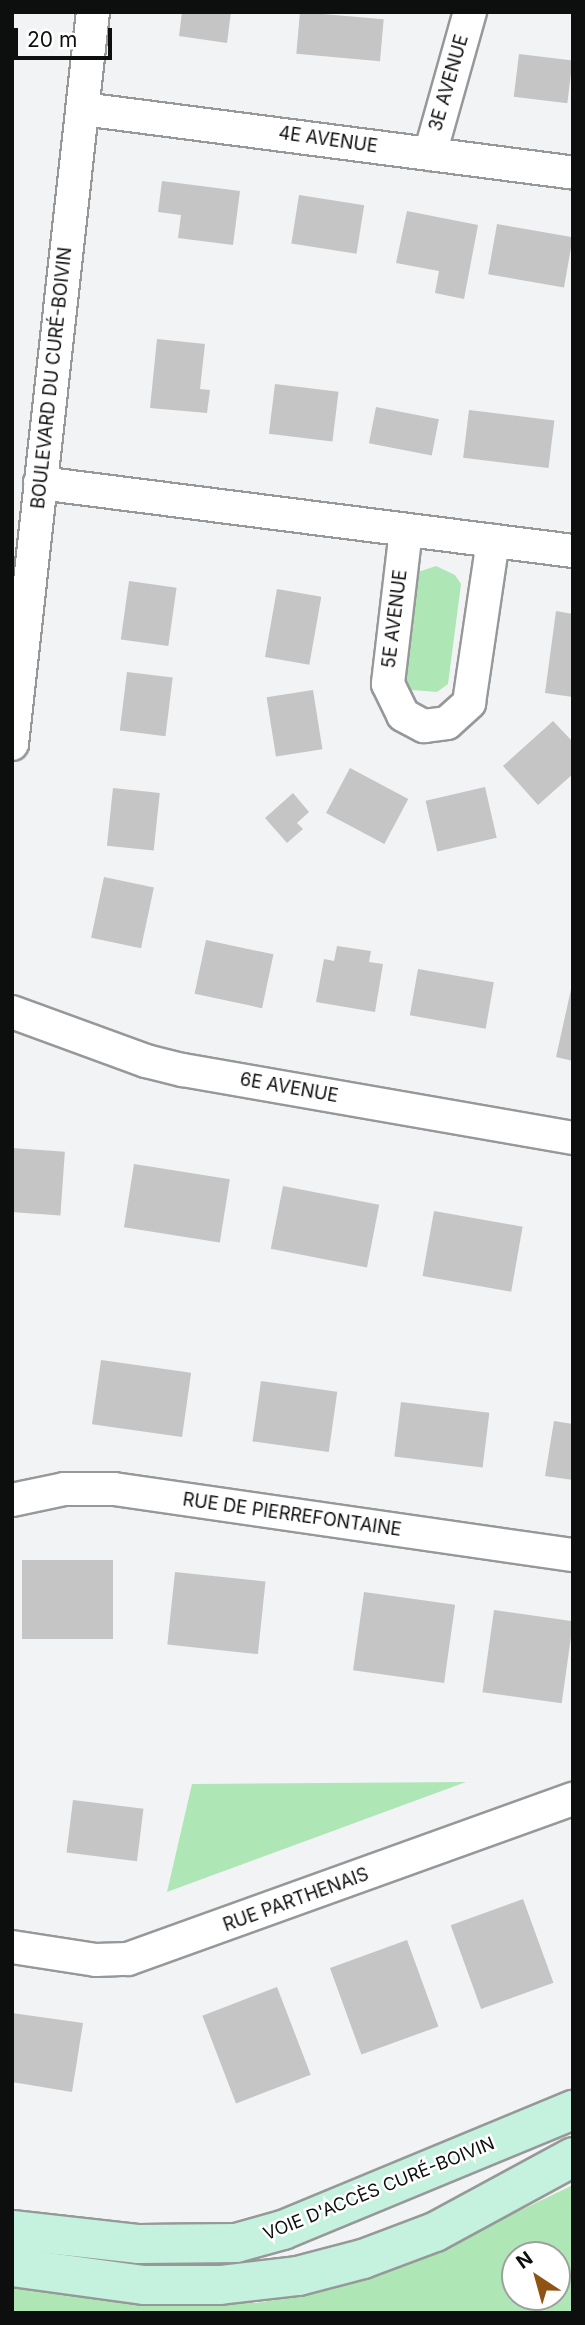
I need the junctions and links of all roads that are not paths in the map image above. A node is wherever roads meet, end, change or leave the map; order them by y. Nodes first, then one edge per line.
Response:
1 (93, 12) edge
2 (470, 12) edge
3 (83, 109) junction
4 (430, 154) junction
5 (573, 173) edge
6 (40, 484) junction
7 (406, 530) junction
8 (493, 541) junction
9 (573, 551) edge
10 (12, 744) edge
11 (12, 1012) edge
12 (573, 1138) edge
13 (12, 1500) edge
14 (573, 1555) edge
15 (573, 1800) edge
16 (12, 1947) edge
17 (573, 2110) edge
18 (573, 2157) edge
19 (12, 2230) edge
20 (12, 2267) edge

1 - 3 street, BOULEVARD DU CURÉ-BOIVIN
2 - 4 street, 3E AVENUE
3 - 4 street, 4E AVENUE
3 - 6 street, BOULEVARD DU CURÉ-BOIVIN
4 - 5 street, 4E AVENUE
6 - 7 street
6 - 10 street, BOULEVARD DU CURÉ-BOIVIN
7 - 8 street
7 - 8 street, 5E AVENUE
8 - 9 street
11 - 12 street, 6E AVENUE
13 - 14 street, RUE DE PIERREFONTAINE
15 - 16 street, RUE PARTHENAIS
17 - 19 street, VOIE D'ACCÈS CURÉ-BOIVIN
18 - 20 street

